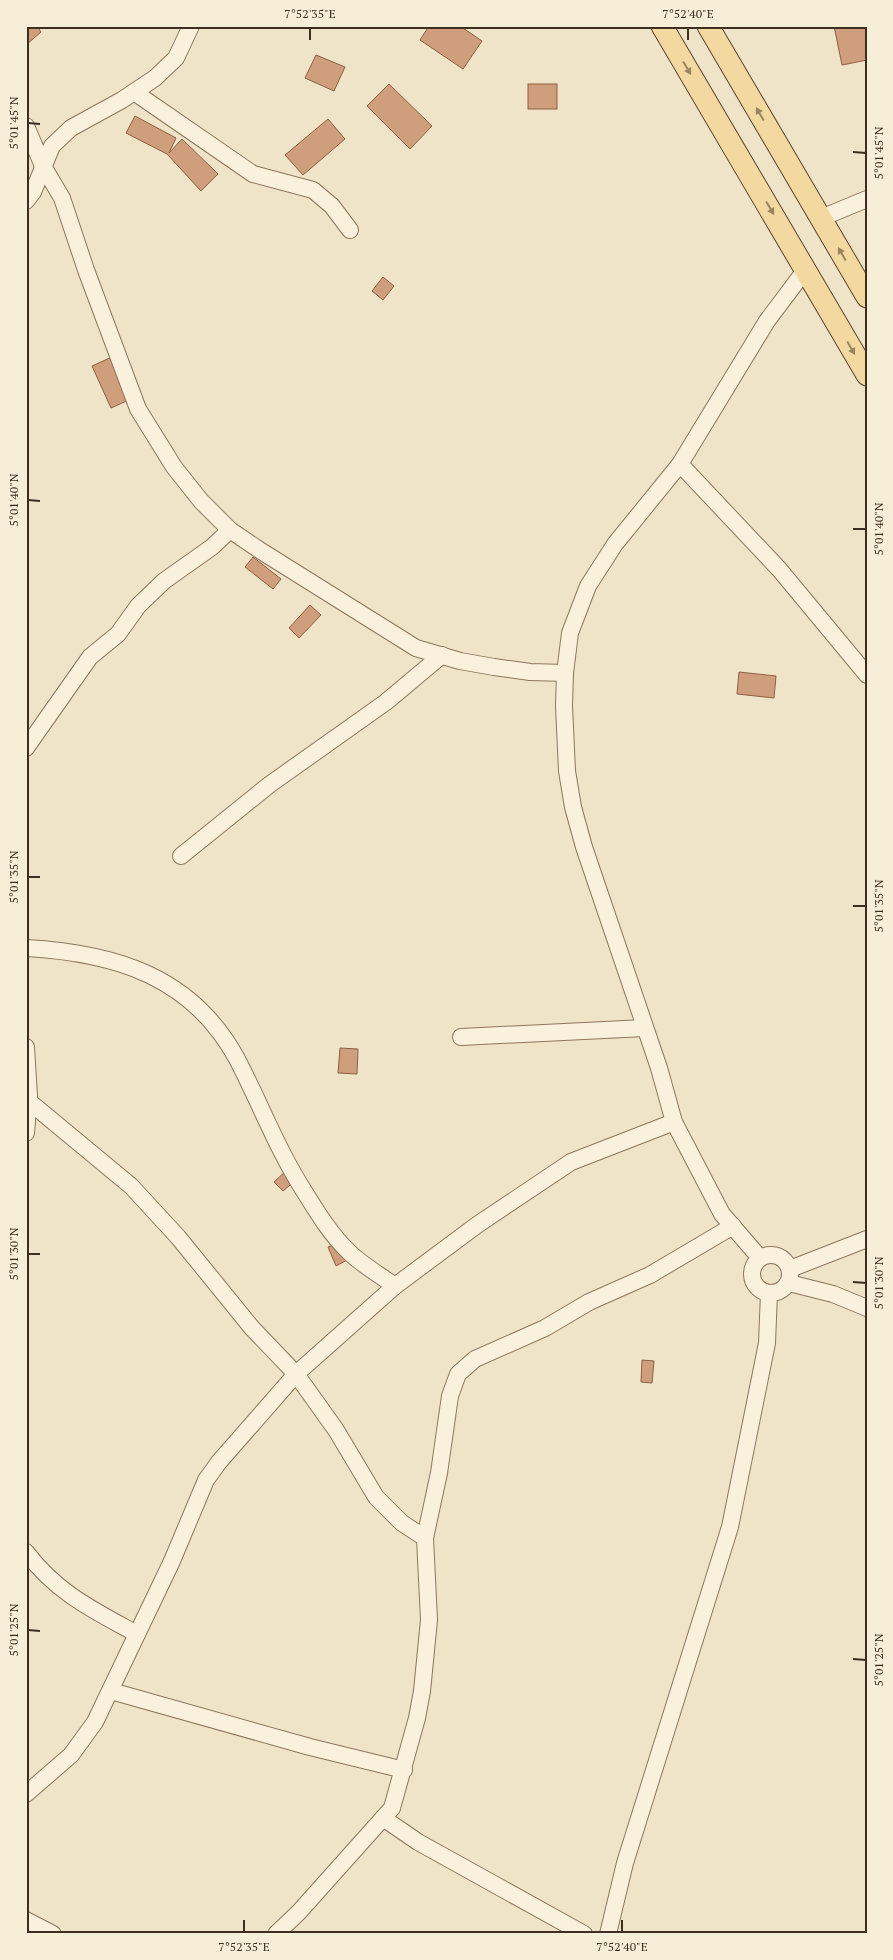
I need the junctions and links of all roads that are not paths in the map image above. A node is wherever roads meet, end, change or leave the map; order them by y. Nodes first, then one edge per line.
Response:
1 (192, 26) edge
2 (662, 26) edge
3 (708, 26) edge
4 (134, 92) junction
5 (26, 126) edge
6 (43, 166) junction
7 (867, 198) edge
8 (26, 201) edge
9 (820, 218) junction
10 (350, 230) dead end
11 (806, 269) junction
12 (867, 296) edge
13 (867, 375) edge
14 (680, 464) junction
15 (230, 530) junction
16 (442, 655) junction
17 (565, 673) junction
18 (867, 676) edge
19 (27, 746) edge
20 (181, 856) dead end
21 (26, 948) edge
22 (645, 1028) junction
23 (461, 1037) dead end
24 (26, 1046) edge
25 (28, 1099) edge
26 (674, 1122) junction
27 (26, 1133) edge
28 (732, 1226) junction
29 (867, 1239) edge
30 (760, 1258) junction
31 (790, 1276) junction
32 (395, 1286) junction
33 (769, 1293) junction
34 (867, 1308) edge
35 (296, 1374) junction
36 (425, 1538) junction
37 (26, 1552) edge
38 (137, 1634) junction
39 (111, 1691) junction
40 (404, 1770) junction
41 (26, 1794) edge
42 (383, 1818) junction
43 (26, 1920) edge
44 (53, 1934) edge
45 (276, 1934) edge
46 (584, 1934) edge
47 (608, 1934) edge

1 - 4 street
2 -> 11 main road
9 -> 3 main road
4 - 6 street
4 - 10 street
5 - 6 street
6 - 8 street
6 - 15 street
7 - 9 street
12 -> 9 main road
11 -> 13 main road
11 - 14 street
14 - 17 street
14 - 18 street
15 - 16 street
15 - 19 street
16 - 17 street
16 - 20 street
17 - 22 street
21 - 32 street
22 - 23 street
22 - 26 street
24 - 25 street
25 - 27 street
25 - 35 street
26 - 28 street
26 - 32 street
28 - 30 street
28 - 36 street
29 - 31 street
30 - 31 street
30 - 33 street
31 - 33 street
31 - 34 street
32 - 35 street
33 - 47 street
35 - 36 street
35 - 38 street
36 - 40 street
37 - 38 street
38 - 39 street
39 - 40 street
39 - 41 street
40 - 42 street
42 - 45 street
42 - 46 street
43 - 44 street

